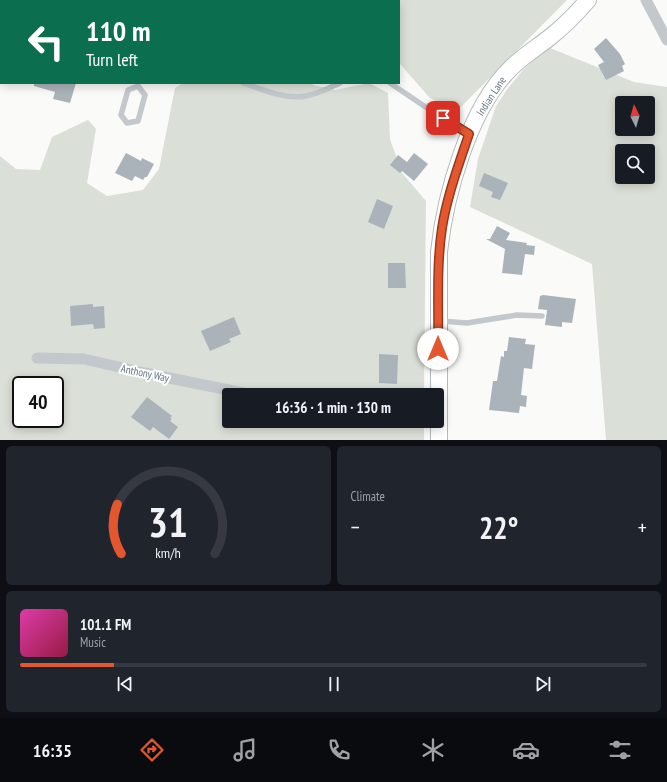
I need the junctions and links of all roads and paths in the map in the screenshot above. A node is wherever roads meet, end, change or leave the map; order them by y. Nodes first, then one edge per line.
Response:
1 (588, 0) edge
2 (646, 0) edge
3 (667, 40) edge
4 (246, 84) edge
5 (338, 84) edge
6 (391, 84) edge
7 (139, 85) edge
8 (469, 134) junction
9 (542, 316) dead end
10 (439, 321) junction
11 (37, 358) dead end
12 (438, 388) edge
13 (222, 389) edge
14 (438, 428) edge
15 (439, 440) edge

1 - 8 street, Indian Lane
2 - 3 street
4 - 5 lane
6 - 8 lane
7 - 7 lane
8 - 10 street, Indian Lane
9 - 10 lane
10 - 12 street, Indian Lane
11 - 13 street, Anthony Way
14 - 15 street, Indian Lane

